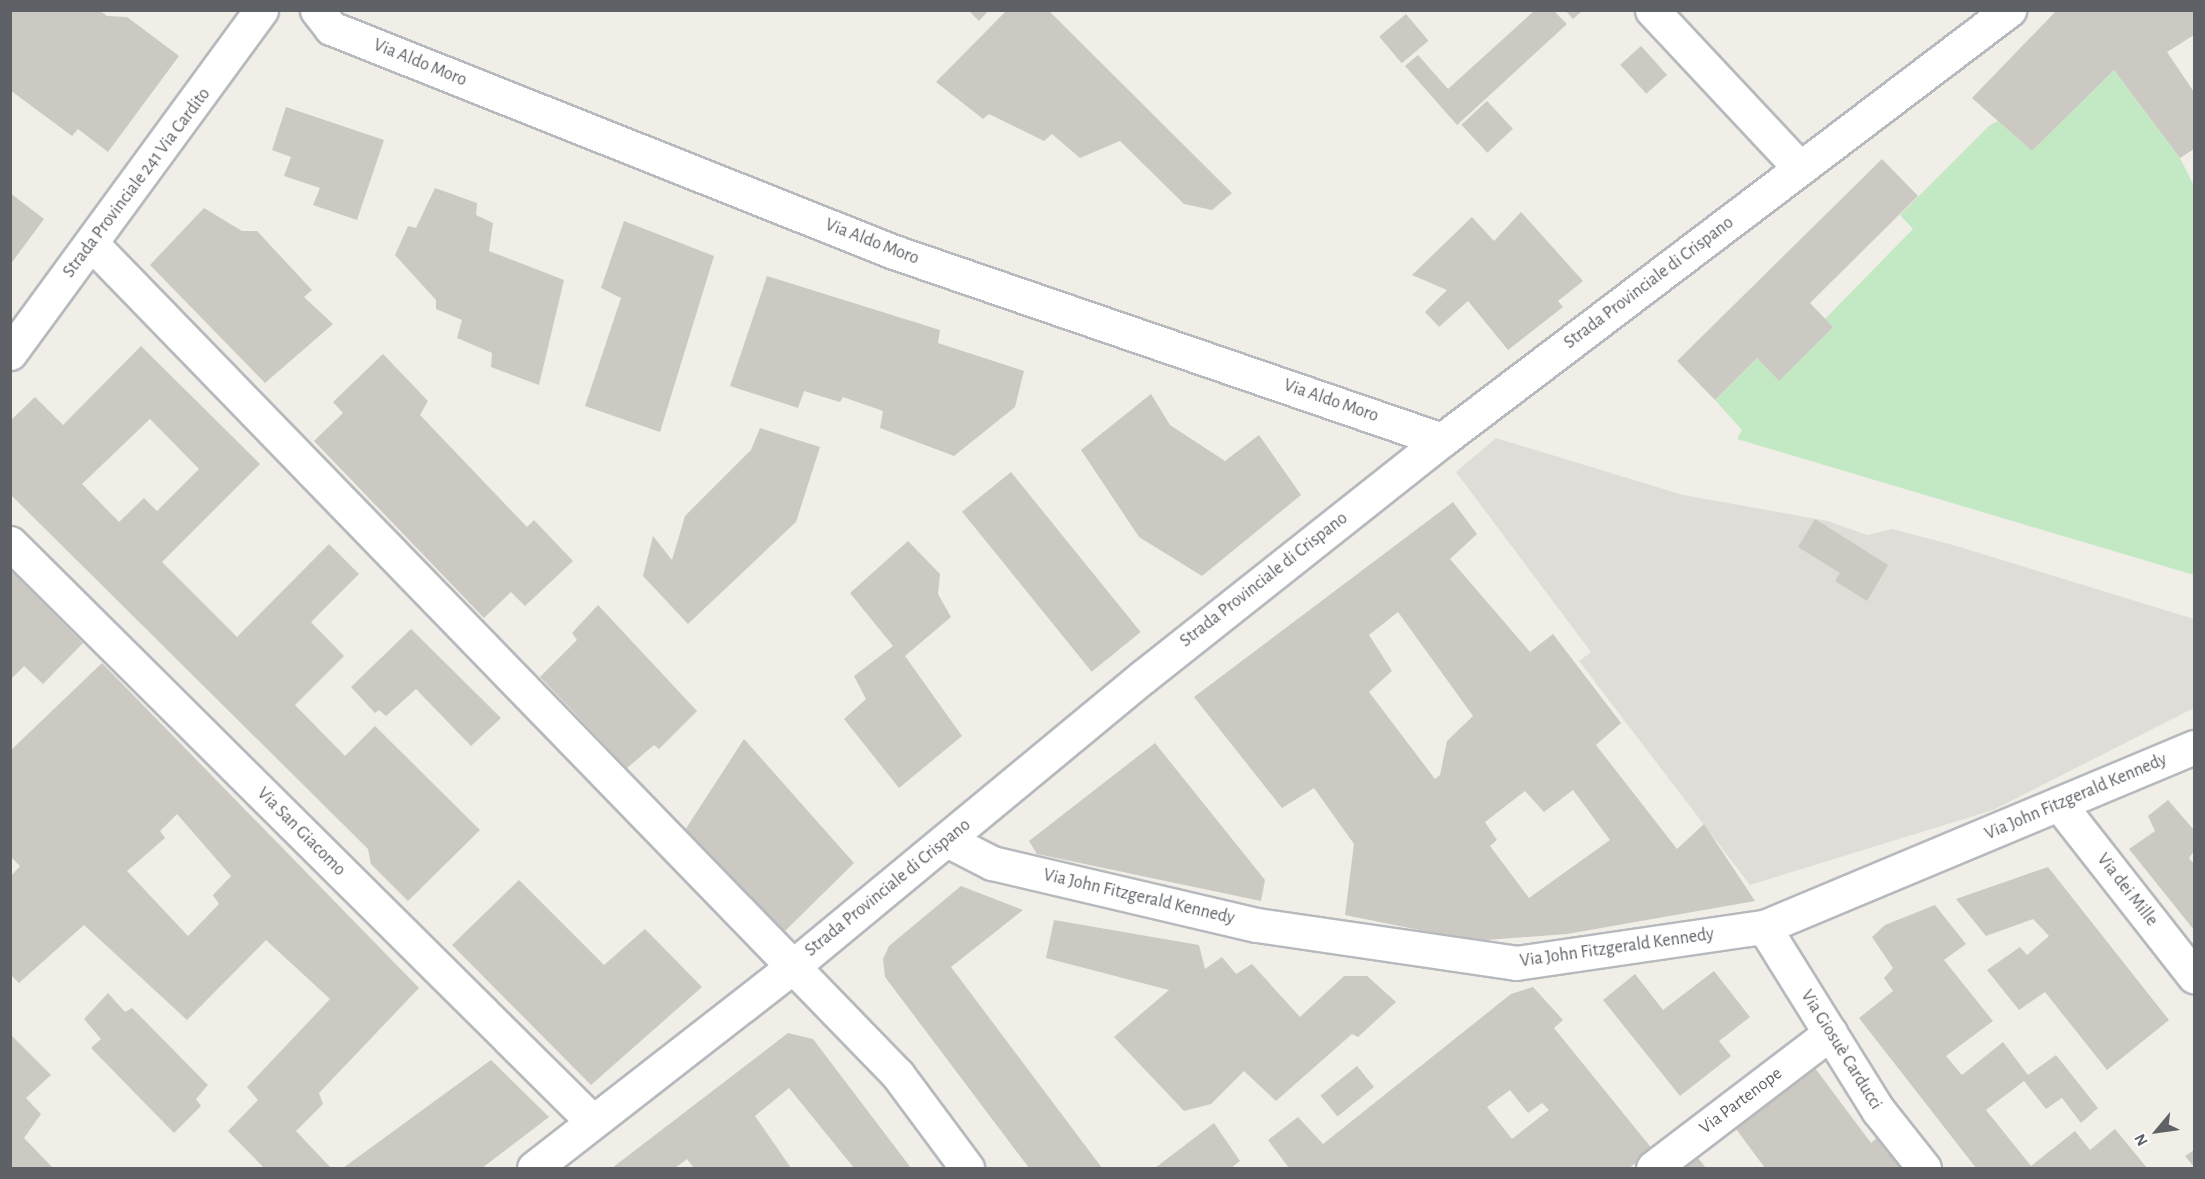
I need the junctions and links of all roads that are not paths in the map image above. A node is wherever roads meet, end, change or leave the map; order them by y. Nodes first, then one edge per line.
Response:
1 (261, 10) edge
2 (317, 10) edge
3 (1652, 10) edge
4 (2009, 10) edge
5 (1800, 168) junction
6 (91, 243) junction
7 (10, 353) edge
8 (1442, 440) junction
9 (10, 543) edge
10 (2194, 747) edge
11 (2059, 804) junction
12 (947, 840) junction
13 (1764, 927) junction
14 (792, 967) junction
15 (2194, 976) edge
16 (1830, 1034) junction
17 (592, 1121) junction
18 (534, 1168) edge
19 (967, 1168) edge
20 (1653, 1168) edge
21 (1924, 1168) edge

1 - 6 street, Strada Provinciale 241 Via Cardito
2 - 8 street, Via Aldo Moro
3 - 5 street
4 - 5 street, Strada Provinciale di Crispano
5 - 8 street, Strada Provinciale di Crispano
6 - 7 street, Strada Provinciale 241 Via Cardito
6 - 14 street
8 - 12 street, Strada Provinciale di Crispano
9 - 17 street, Via San Giacomo
10 - 11 street, Via John Fitzgerald Kennedy
11 - 13 street, Via John Fitzgerald Kennedy
11 - 15 street, Via dei Mille
12 - 13 street, Via John Fitzgerald Kennedy
12 - 14 street, Strada Provinciale di Crispano
13 - 16 street, Via Giosuè Carducci
14 - 17 street, Strada Provinciale di Crispano
14 - 19 street
16 - 20 street, Via Partenope
16 - 21 street, Via Giosuè Carducci
17 - 18 street, Strada Provinciale di Crispano

